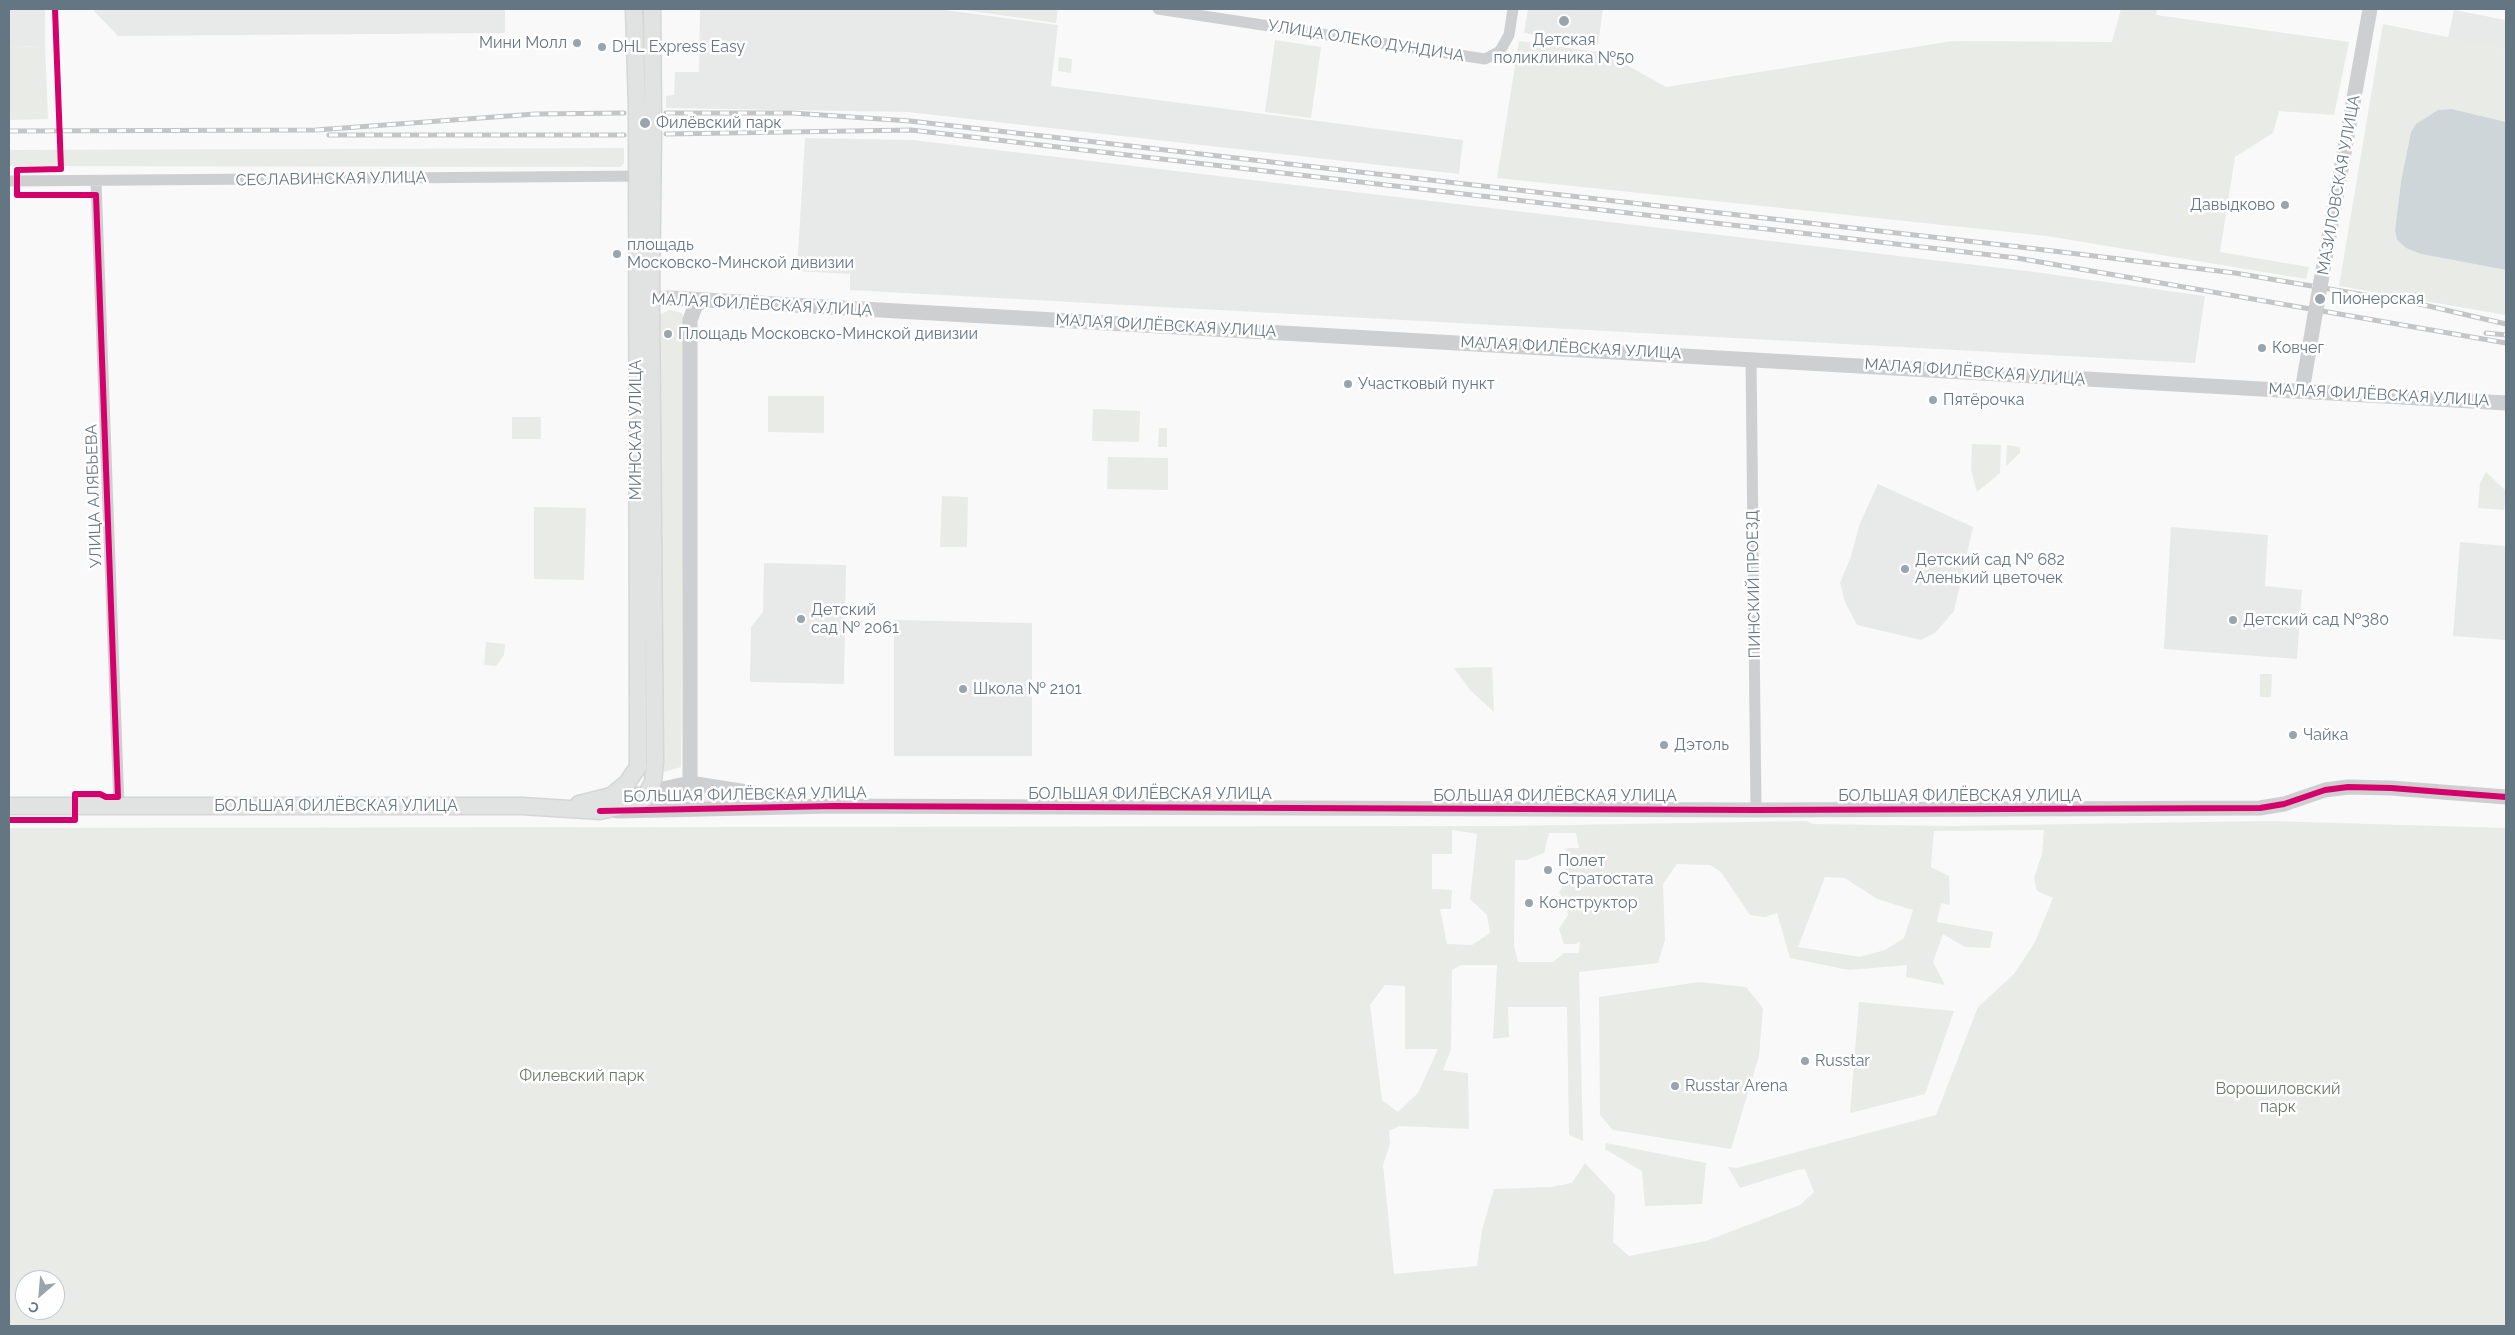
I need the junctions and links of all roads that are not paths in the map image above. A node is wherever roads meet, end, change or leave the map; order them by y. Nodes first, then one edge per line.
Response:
1 (634, 9) edge
2 (652, 9) edge
3 (1158, 9) edge
4 (1513, 9) edge
5 (2370, 9) edge
6 (636, 176) junction
7 (653, 176) junction
8 (9, 181) edge
9 (96, 182) junction
10 (643, 299) junction
11 (707, 300) junction
12 (1751, 358) junction
13 (2302, 391) junction
14 (2506, 403) edge
15 (655, 762) junction
16 (638, 766) junction
17 (683, 785) junction
18 (650, 792) junction
19 (611, 796) junction
20 (2506, 797) edge
21 (9, 806) edge
22 (833, 806) junction
23 (119, 807) junction
24 (567, 807) junction
25 (694, 810) junction
26 (1756, 810) junction
27 (600, 811) junction

1 - 6 main road, МИНСКАЯ УЛИЦА, bridge
2 - 7 main road, МИНСКАЯ УЛИЦА, bridge
3 - 4 street, УЛИЦА ОЛЕКО ДУНДИЧА
5 - 13 street, МАЗИЛОВСКАЯ УЛИЦА, bridge
6 - 7 street, СЕСЛАВИНСКАЯ УЛИЦА
6 - 9 street, СЕСЛАВИНСКАЯ УЛИЦА
6 - 10 main road, МИНСКАЯ УЛИЦА
7 - 10 main road, МИНСКАЯ УЛИЦА
8 - 9 street, СЕСЛАВИНСКАЯ УЛИЦА
9 - 23 street, УЛИЦА АЛЯБЬЕВА
10 - 11 street, МАЛАЯ ФИЛЁВСКАЯ УЛИЦА
10 - 15 main road, МИНСКАЯ УЛИЦА
10 - 16 main road, МИНСКАЯ УЛИЦА
11 - 12 street, МАЛАЯ ФИЛЁВСКАЯ УЛИЦА
11 - 17 street
12 - 13 street, МАЛАЯ ФИЛЁВСКАЯ УЛИЦА
12 - 26 street, ПИНСКИЙ ПРОЕЗД
13 - 14 street, МАЛАЯ ФИЛЁВСКАЯ УЛИЦА
15 - 17 street
15 - 18 main road, МИНСКАЯ УЛИЦА
16 - 18 street, БОЛЬШАЯ ФИЛЁВСКАЯ УЛИЦА
16 - 19 main road
17 - 18 street, БОЛЬШАЯ ФИЛЁВСКАЯ УЛИЦА
17 - 22 street, БОЛЬШАЯ ФИЛЁВСКАЯ УЛИЦА
18 - 19 street, БОЛЬШАЯ ФИЛЁВСКАЯ УЛИЦА
18 - 25 street, БОЛЬШАЯ ФИЛЁВСКАЯ УЛИЦА
18 - 27 main road
19 - 24 main road
20 - 26 street, БОЛЬШАЯ ФИЛЁВСКАЯ УЛИЦА
21 - 23 main road, БОЛЬШАЯ ФИЛЁВСКАЯ УЛИЦА
22 - 25 street, БОЛЬШАЯ ФИЛЁВСКАЯ УЛИЦА
22 - 26 street, БОЛЬШАЯ ФИЛЁВСКАЯ УЛИЦА
23 - 24 main road, БОЛЬШАЯ ФИЛЁВСКАЯ УЛИЦА
24 - 27 main road, БОЛЬШАЯ ФИЛЁВСКАЯ УЛИЦА
25 - 27 street, БОЛЬШАЯ ФИЛЁВСКАЯ УЛИЦА

